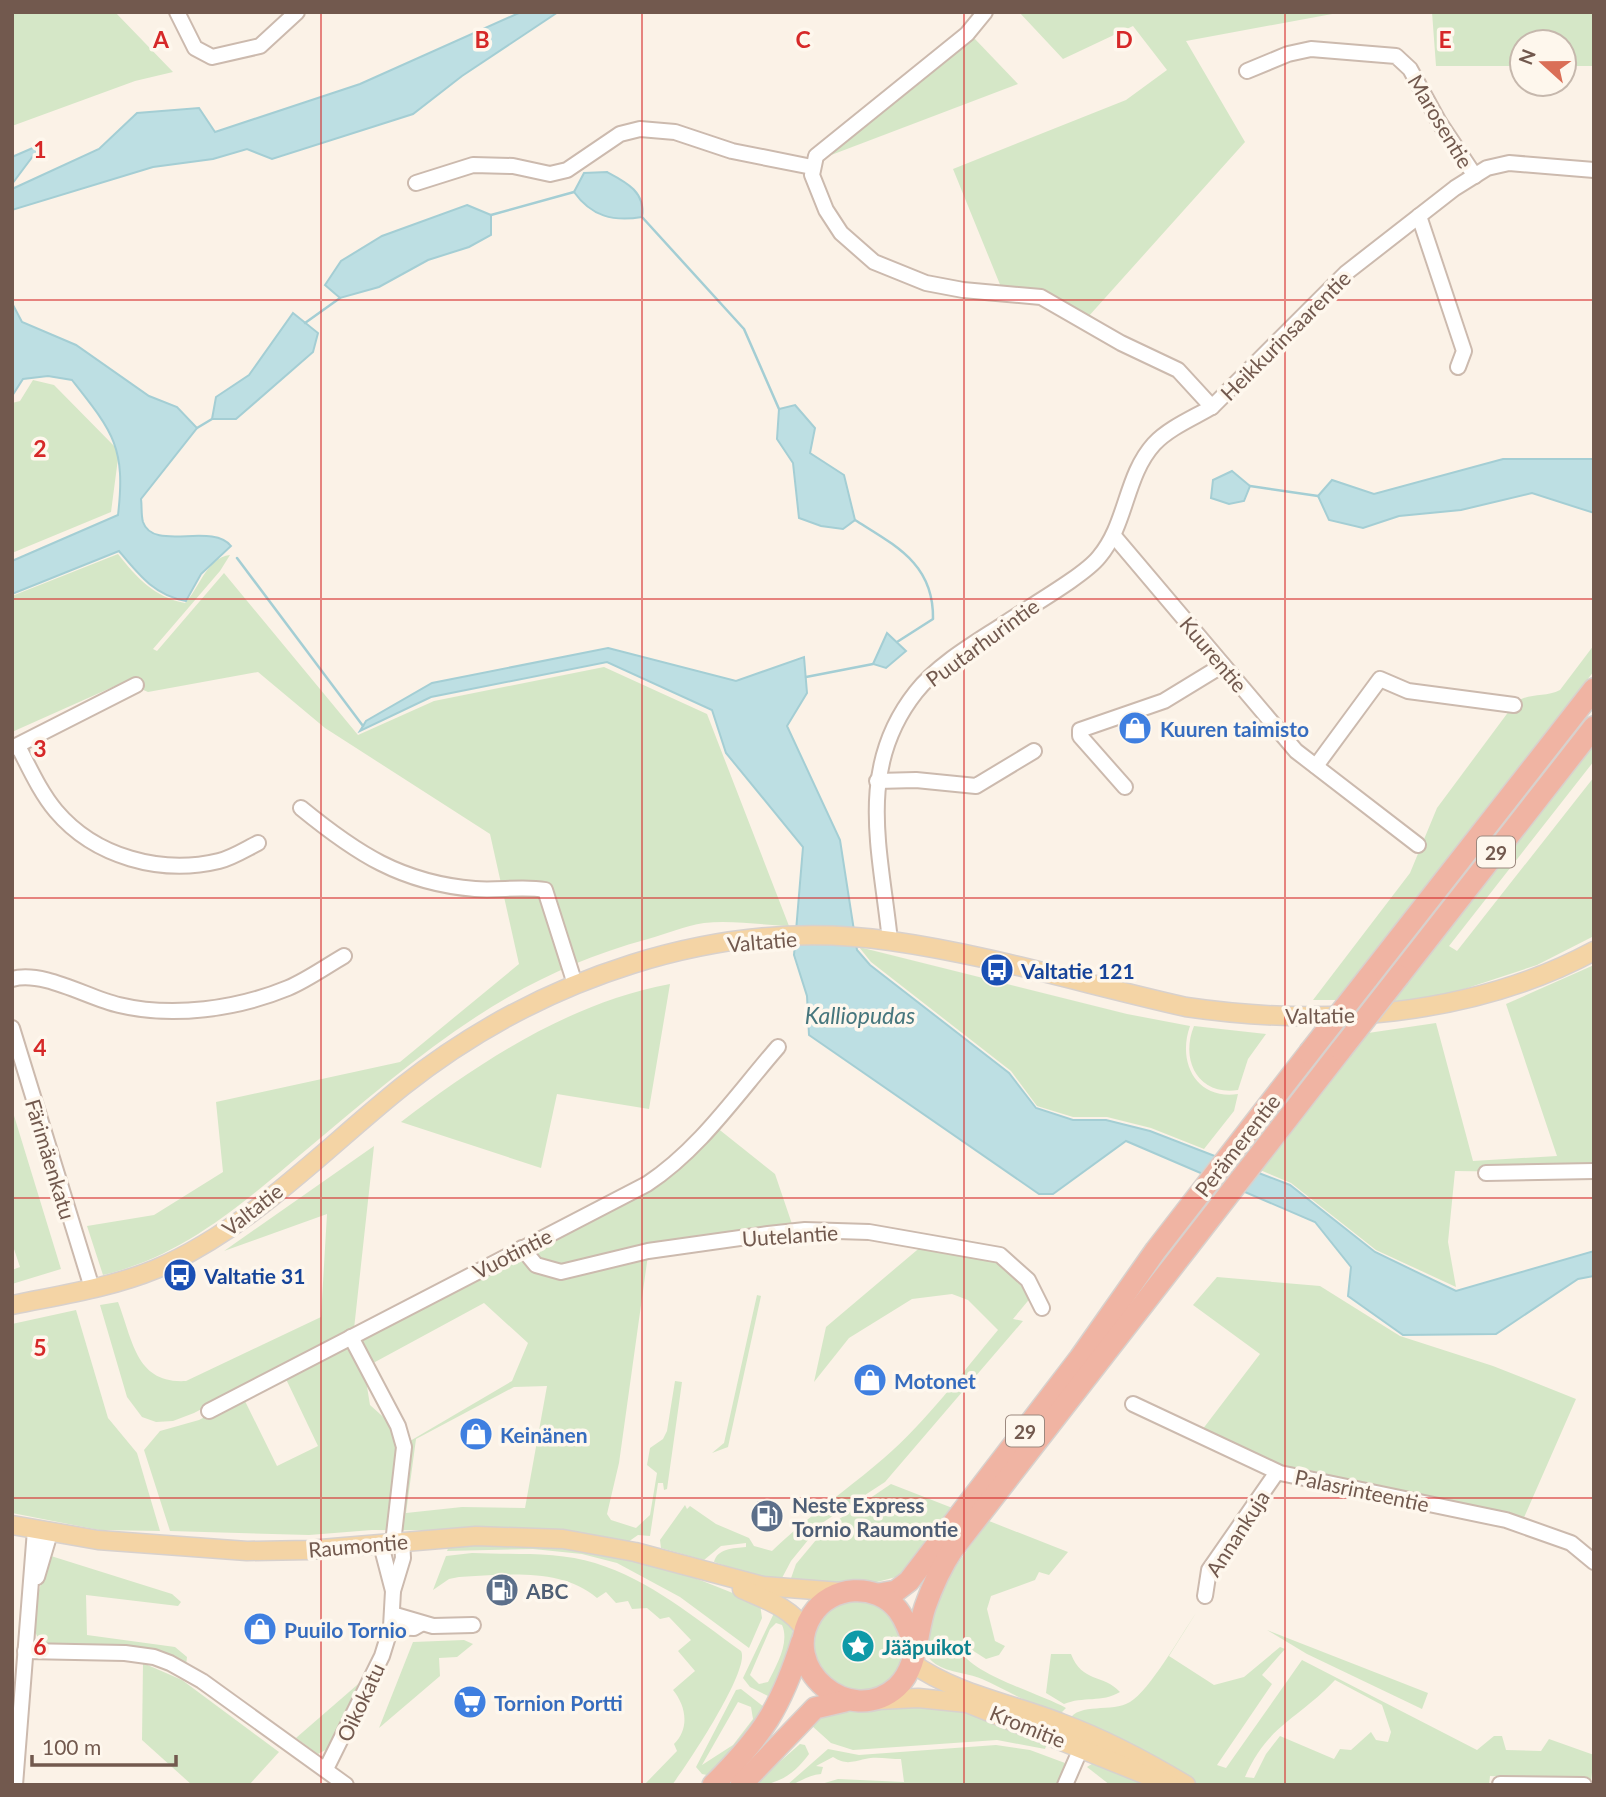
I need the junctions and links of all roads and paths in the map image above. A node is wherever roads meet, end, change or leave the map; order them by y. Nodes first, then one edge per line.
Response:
1 (177, 12) edge
2 (298, 12) edge
3 (985, 12) edge
4 (1247, 71) dead end
5 (812, 167) junction
6 (1594, 170) edge
7 (1475, 176) junction
8 (416, 183) dead end
9 (1419, 216) junction
10 (1458, 367) dead end
11 (1212, 407) junction
12 (1114, 536) junction
13 (1223, 665) junction
14 (136, 685) dead end
15 (1594, 689) edge
16 (1514, 705) dead end
17 (1594, 727) edge
18 (15, 747) edge
19 (1034, 751) dead end
20 (1316, 766) junction
21 (877, 781) junction
22 (1125, 787) dead end
23 (301, 808) dead end
24 (258, 843) dead end
25 (1418, 845) dead end
26 (890, 941) junction
27 (1594, 951) edge
28 (344, 957) dead end
29 (12, 979) edge
30 (575, 984) junction
31 (12, 1028) edge
32 (778, 1046) dead end
33 (1594, 1171) edge
34 (1486, 1173) dead end
35 (522, 1248) junction
36 (92, 1288) junction
37 (12, 1306) edge
38 (1042, 1308) dead end
39 (351, 1337) junction
40 (1133, 1404) dead end
41 (209, 1411) dead end
42 (1277, 1472) junction
43 (12, 1525) edge
44 (43, 1531) junction
45 (392, 1543) junction
46 (1594, 1562) edge
47 (701, 1570) junction
48 (393, 1591) junction
49 (841, 1592) junction
50 (879, 1594) junction
51 (1205, 1596) dead end
52 (392, 1620) junction
53 (473, 1625) dead end
54 (804, 1635) junction
55 (25, 1651) junction
56 (914, 1656) junction
57 (878, 1700) junction
58 (845, 1701) junction
59 (16, 1725) edge
60 (1084, 1741) junction
61 (326, 1769) junction
62 (1500, 1784) edge
63 (15, 1785) edge
64 (346, 1785) edge
65 (713, 1785) edge
66 (741, 1785) edge
67 (1065, 1785) edge
68 (1171, 1785) edge
69 (1186, 1785) edge
70 (1584, 1785) edge

1 - 2 street
3 - 5 street
4 - 7 street, Marosentie
5 - 8 street
5 - 11 street, Heikkurinsaarentie
6 - 7 street, Heikkurinsaarentie
7 - 9 street, Heikkurinsaarentie
9 - 10 street
9 - 11 street, Heikkurinsaarentie
11 - 12 street, Puutarhurintie
12 - 13 street, Kuurentie
12 - 21 street, Puutarhurintie
13 - 20 street, Kuurentie
13 - 22 street
14 - 18 street
15 - 50 highway, Perämerentie / 29, bridge
16 - 20 street
17 - 56 highway, Perämerentie / 29, bridge
18 - 24 street
19 - 21 street
20 - 25 street, Kuurentie
21 - 26 street, Puutarhurintie
23 - 30 street
26 - 27 main road, Valtatie
26 - 30 main road, Valtatie
28 - 29 street
30 - 36 main road, Valtatie
31 - 36 street, Färimäenkatu
32 - 35 street, Vuotintie
33 - 34 street
35 - 38 street, Uutelantie
35 - 39 street, Vuotintie
36 - 37 main road, Valtatie
39 - 41 street, Vuotintie
39 - 45 street
40 - 42 street, Palasrinteentie
42 - 46 street, Palasrinteentie
42 - 51 street, Annankuja
43 - 44 main road, Raumontie
44 - 45 main road, Raumontie
44 - 55 street
45 - 47 main road, Raumontie
45 - 48 street, Oikokatu
45 - 48 street, Oikokatu
47 - 49 main road, Raumontie
47 - 54 main road, Raumontie
48 - 52 street, Oikokatu
49 - 50 highway, 29
49 - 54 highway
50 - 56 highway
52 - 53 street
52 - 61 street, Oikokatu
54 - 58 highway
54 - 65 highway
55 - 59 street
55 - 61 street
56 - 57 highway, 29
56 - 60 main road, Kromitie
57 - 58 highway
57 - 60 main road, Kromitie
58 - 66 highway
59 - 63 street
60 - 67 street
60 - 68 main road, Kromitie
60 - 69 main road, Kromitie
61 - 64 street
62 - 70 street

